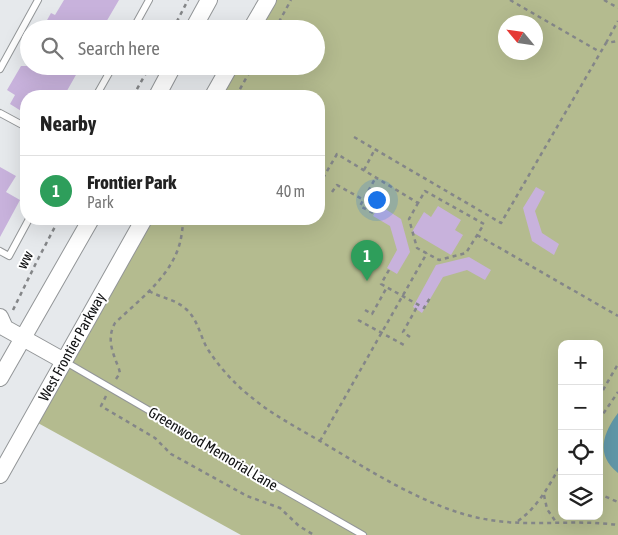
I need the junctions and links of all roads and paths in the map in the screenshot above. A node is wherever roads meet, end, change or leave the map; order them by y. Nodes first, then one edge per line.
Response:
1 (38, 0) edge
2 (149, 0) edge
3 (188, 0) edge
4 (209, 0) edge
5 (268, 0) edge
6 (291, 0) edge
7 (510, 0) edge
8 (604, 0) edge
9 (618, 8) edge
10 (27, 20) edge
11 (138, 20) edge
12 (178, 20) edge
13 (198, 20) edge
14 (256, 20) edge
15 (280, 20) edge
16 (618, 21) edge
17 (20, 33) edge
18 (618, 41) edge
19 (606, 43) junction
20 (600, 52) junction
21 (0, 69) edge
22 (108, 75) edge
23 (145, 75) edge
24 (168, 75) edge
25 (225, 75) edge
26 (248, 75) edge
27 (99, 90) edge
28 (136, 90) edge
29 (160, 90) edge
30 (216, 90) edge
31 (239, 90) edge
32 (0, 113) edge
33 (20, 124) edge
34 (354, 137) dead end
35 (375, 149) junction
36 (364, 170) junction
37 (325, 175) edge
38 (376, 177) junction
39 (332, 192) dead end
40 (364, 200) junction
41 (418, 203) junction
42 (373, 213) dead end
43 (26, 225) edge
44 (56, 225) edge
45 (88, 225) edge
46 (141, 225) edge
47 (183, 225) edge
48 (477, 235) junction
49 (0, 250) edge
50 (427, 254) junction
51 (389, 270) dead end
52 (387, 287) junction
53 (149, 291) junction
54 (402, 296) junction
55 (431, 296) dead end
56 (418, 305) junction
57 (365, 310) dead end
58 (618, 316) edge
59 (358, 320) dead end
60 (2, 325) edge
61 (382, 333) junction
62 (410, 336) dead end
63 (23, 338) junction
64 (404, 345) dead end
65 (64, 361) junction
66 (618, 364) edge
67 (0, 378) edge
68 (111, 388) junction
69 (603, 390) edge
70 (618, 392) edge
71 (603, 414) edge
72 (320, 441) junction
73 (558, 470) edge
74 (0, 475) edge
75 (544, 494) junction
76 (603, 495) edge
77 (618, 502) edge
78 (516, 522) junction
79 (556, 522) junction
80 (618, 525) edge
81 (314, 535) edge
82 (363, 535) edge

1 - 10 lane
2 - 11 lane
3 - 12 path
4 - 13 street
5 - 14 street
6 - 15 path
7 - 20 path
8 - 9 path
16 - 19 path
17 - 21 lane
18 - 19 path
19 - 20 path
20 - 35 path
22 - 27 lane
23 - 28 path
24 - 29 street
25 - 30 street
26 - 31 path
32 - 33 lane
34 - 35 path
35 - 36 path
36 - 37 path
36 - 38 path
38 - 40 path
38 - 41 path
39 - 40 path
40 - 42 path
41 - 48 path
41 - 50 path
43 - 49 lane
44 - 60 path, ww
45 - 63 street
46 - 65 street, West Frontier Parkway
47 - 53 path
48 - 50 path
48 - 58 path
50 - 54 path
51 - 52 path
52 - 54 path
52 - 57 path
53 - 68 path
53 - 72 path
54 - 56 path
54 - 61 path
55 - 56 path
56 - 62 path
59 - 61 path
60 - 63 street
61 - 64 path
61 - 72 path
63 - 65 street
63 - 67 street
65 - 68 lane, Greenwood Memorial Lane
65 - 74 street, West Frontier Parkway
66 - 69 path
68 - 81 path
68 - 82 lane, Greenwood Memorial Lane
70 - 71 path
72 - 78 path
73 - 75 path
75 - 78 path
75 - 79 path
76 - 77 path
78 - 79 path
79 - 80 path

